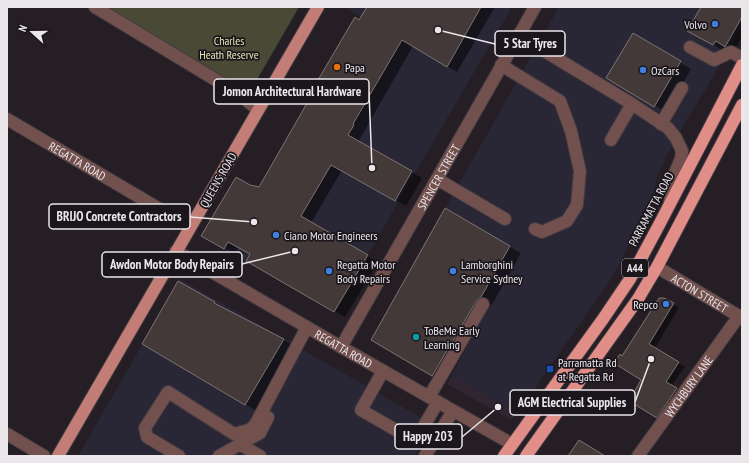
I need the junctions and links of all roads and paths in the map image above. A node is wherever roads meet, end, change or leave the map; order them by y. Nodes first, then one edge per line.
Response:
1 (95, 7) edge
2 (318, 7) edge
3 (535, 7) edge
4 (518, 35) junction
5 (690, 47) dead end
6 (742, 58) edge
7 (501, 65) junction
8 (742, 65) edge
9 (682, 88) dead end
10 (632, 104) junction
11 (742, 105) edge
12 (258, 110) junction
13 (7, 119) edge
14 (739, 119) edge
15 (661, 124) junction
16 (611, 140) dead end
17 (437, 179) junction
18 (669, 206) junction
19 (505, 219) dead end
20 (190, 227) junction
21 (535, 230) dead end
22 (176, 251) junction
23 (657, 267) junction
24 (483, 304) dead end
25 (740, 317) edge
26 (310, 329) junction
27 (341, 347) junction
28 (383, 371) junction
29 (433, 400) junction
30 (453, 411) junction
31 (240, 432) junction
32 (7, 434) edge
33 (512, 444) junction
34 (241, 445) junction
35 (44, 456) edge
36 (58, 456) edge
37 (179, 456) edge
38 (219, 456) edge
39 (260, 456) edge
40 (425, 456) edge
41 (504, 456) edge
42 (526, 456) edge
43 (638, 456) edge

1 - 12 street
2 - 12 main road, QUEENS ROAD
3 - 4 street, SPENCER STREET
4 - 7 street, SPENCER STREET
4 - 10 street
5 - 6 street
7 - 17 street, SPENCER STREET
7 - 21 street
8 - 18 highway, PARRAMATTA ROAD / A44
9 - 15 street
10 - 15 street
10 - 16 street
11 - 14 highway, A44
12 - 20 main road, QUEENS ROAD
13 - 20 street, REGATTA ROAD
14 - 23 highway, A44
15 - 18 street
17 - 19 street
17 - 27 street, SPENCER STREET
18 - 33 highway, PARRAMATTA ROAD / A44
20 - 22 main road, QUEENS ROAD
22 - 26 street, REGATTA ROAD
22 - 36 main road, QUEENS ROAD
23 - 25 street, ACTON STREET
23 - 42 highway, A44
24 - 29 street
25 - 43 street, WYCHBURY LANE
26 - 27 street, REGATTA ROAD
26 - 31 street
26 - 34 street
27 - 28 street, REGATTA ROAD
28 - 29 street, REGATTA ROAD
28 - 29 street
29 - 30 street, REGATTA ROAD
30 - 33 street, REGATTA ROAD
30 - 40 street
31 - 34 street
31 - 37 street
32 - 35 street
33 - 41 highway, PARRAMATTA ROAD / A44
34 - 38 street
34 - 39 street

